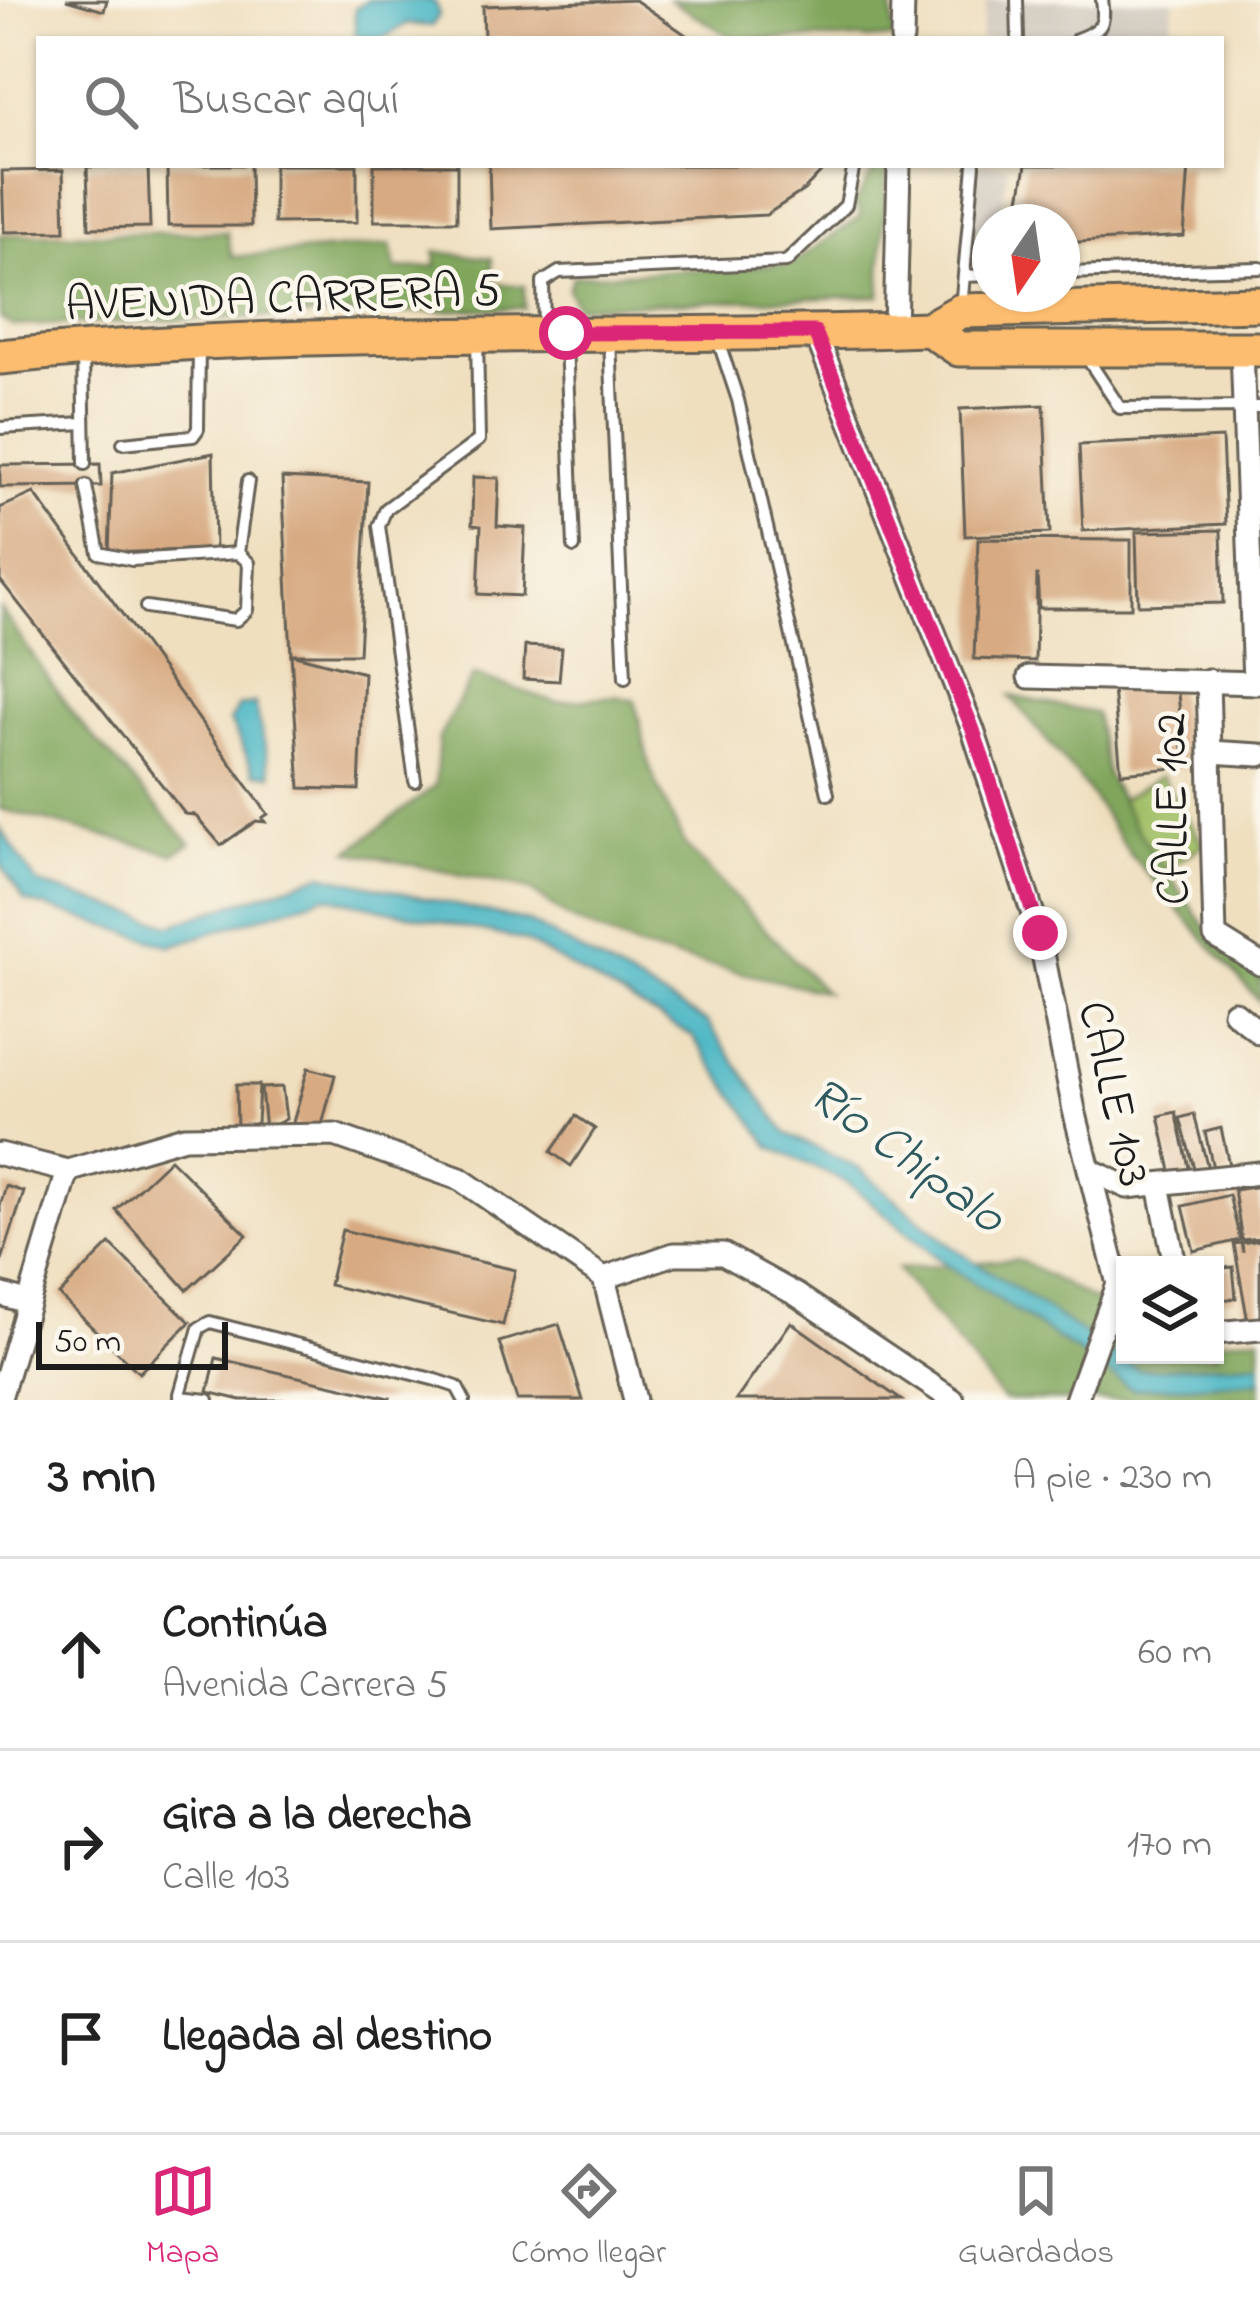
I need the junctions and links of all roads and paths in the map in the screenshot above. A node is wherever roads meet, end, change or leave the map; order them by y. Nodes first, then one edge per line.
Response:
1 (903, 0) edge
2 (1018, 0) edge
3 (1102, 0) edge
4 (902, 36) edge
5 (1018, 36) edge
6 (1085, 36) edge
7 (853, 168) edge
8 (899, 168) edge
9 (974, 168) edge
10 (1260, 268) edge
11 (1080, 273) edge
12 (964, 276) junction
13 (972, 276) edge
14 (1260, 304) edge
15 (961, 311) junction
16 (929, 329) junction
17 (895, 330) junction
18 (610, 332) junction
19 (815, 332) junction
20 (555, 333) junction
21 (477, 334) junction
22 (717, 334) junction
23 (199, 342) junction
24 (82, 349) junction
25 (1251, 349) edge
26 (1084, 351) junction
27 (0, 357) edge
28 (1253, 408) edge
29 (84, 423) junction
30 (0, 428) edge
31 (123, 443) dead end
32 (85, 464) dead end
33 (248, 481) dead end
34 (86, 486) dead end
35 (574, 547) dead end
36 (238, 553) junction
37 (146, 607) dead end
38 (1029, 677) dead end
39 (625, 678) dead end
40 (1208, 680) junction
41 (1257, 683) edge
42 (1210, 752) junction
43 (1260, 755) edge
44 (415, 781) dead end
45 (828, 794) dead end
46 (1260, 964) edge
47 (1234, 1012) dead end
48 (1260, 1033) edge
49 (0, 1154) edge
50 (1090, 1170) junction
51 (68, 1171) junction
52 (1260, 1173) edge
53 (1159, 1185) junction
54 (1173, 1256) edge
55 (604, 1278) junction
56 (0, 1294) edge
57 (26, 1301) junction
58 (1260, 1329) edge
59 (1224, 1332) edge
60 (1079, 1391) edge
61 (180, 1397) edge
62 (0, 1398) edge
63 (208, 1400) edge
64 (464, 1400) edge
65 (635, 1400) edge
66 (953, 1400) edge

1 - 4 street
2 - 5 lane
3 - 6 lane
7 - 20 lane
8 - 17 street
9 - 12 lane
10 - 11 lane
12 - 13 lane
12 - 15 lane
14 - 15 main road, AVENIDA CARRERA 5
15 - 16 main road, AVENIDA CARRERA 5
16 - 17 main road, AVENIDA CARRERA 5
16 - 26 main road, AVENIDA CARRERA 5
17 - 19 main road, AVENIDA CARRERA 5
18 - 20 main road, AVENIDA CARRERA 5
18 - 22 main road, AVENIDA CARRERA 5
18 - 39 lane
19 - 22 main road, AVENIDA CARRERA 5
19 - 50 street, CALLE 103
20 - 21 main road, AVENIDA CARRERA 5
20 - 35 lane
21 - 23 main road, AVENIDA CARRERA 5
21 - 44 lane
22 - 45 lane
23 - 24 main road, AVENIDA CARRERA 5
23 - 31 lane
24 - 27 main road, AVENIDA CARRERA 5
24 - 29 lane
25 - 26 main road, AVENIDA CARRERA 5
25 - 28 street, CALLE 102
26 - 28 lane
28 - 41 street, CALLE 102
29 - 30 lane
29 - 32 lane
33 - 36 lane
34 - 36 lane
36 - 37 lane
38 - 40 street
40 - 41 street
40 - 42 street, CALLE 102
42 - 43 street
42 - 46 street, CALLE 102
47 - 48 street
49 - 51 street
50 - 53 street
50 - 60 street, CALLE 103
51 - 55 street
51 - 57 street
52 - 53 street
53 - 54 street
55 - 65 street
55 - 66 street
56 - 57 street
57 - 62 street
58 - 59 street
61 - 63 lane
61 - 64 lane

